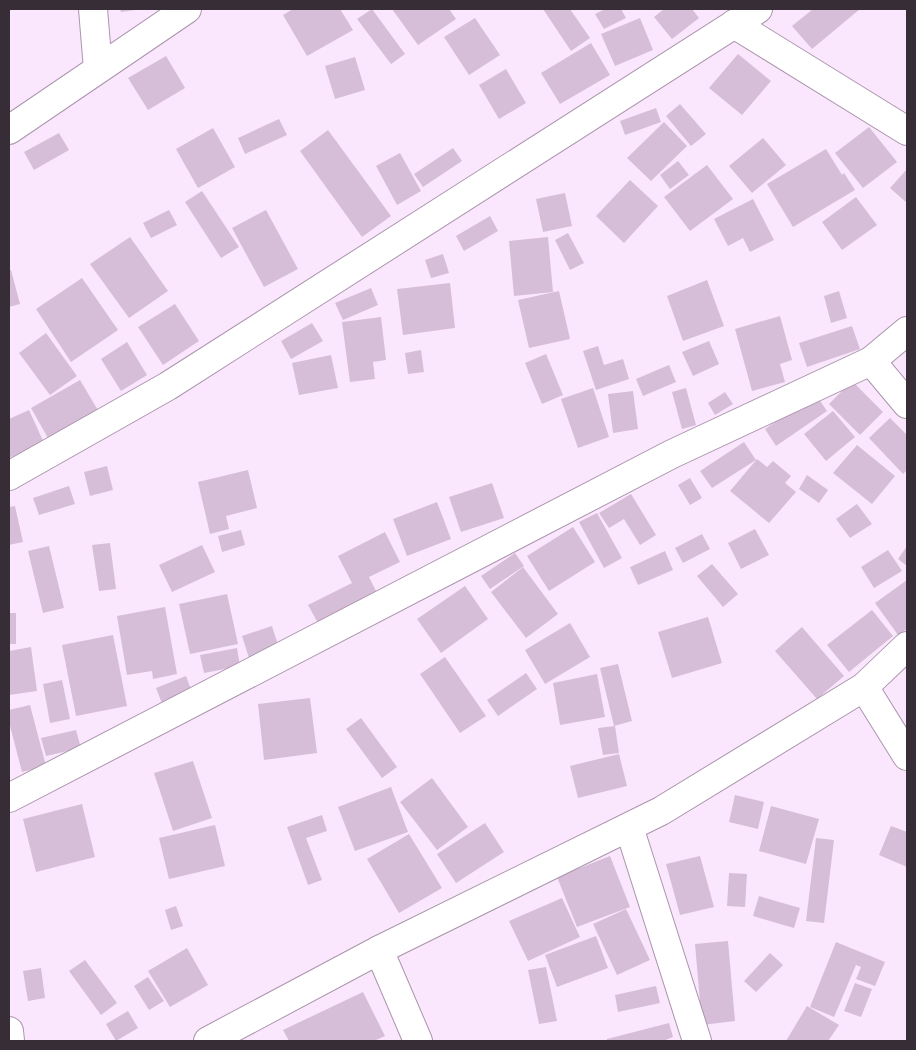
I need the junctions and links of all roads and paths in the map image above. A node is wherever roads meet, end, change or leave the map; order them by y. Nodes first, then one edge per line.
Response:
1 (94, 9) edge
2 (187, 9) edge
3 (758, 9) edge
4 (734, 24) junction
5 (98, 69) junction
6 (9, 130) edge
7 (907, 131) edge
8 (907, 331) edge
9 (872, 361) junction
10 (907, 404) edge
11 (9, 476) edge
12 (907, 646) edge
13 (864, 687) junction
14 (907, 756) edge
15 (9, 798) edge
16 (629, 827) junction
17 (379, 950) junction
18 (9, 1031) edge
19 (10, 1041) edge
20 (208, 1041) edge
21 (418, 1041) edge
22 (697, 1041) edge

1 - 5 street
2 - 5 street
3 - 4 street
4 - 7 street
4 - 11 street
5 - 6 street
8 - 9 street
9 - 10 street
9 - 15 street
12 - 13 street
13 - 14 street
13 - 16 street
16 - 17 street
16 - 22 street
17 - 20 street
17 - 21 street
18 - 19 street

